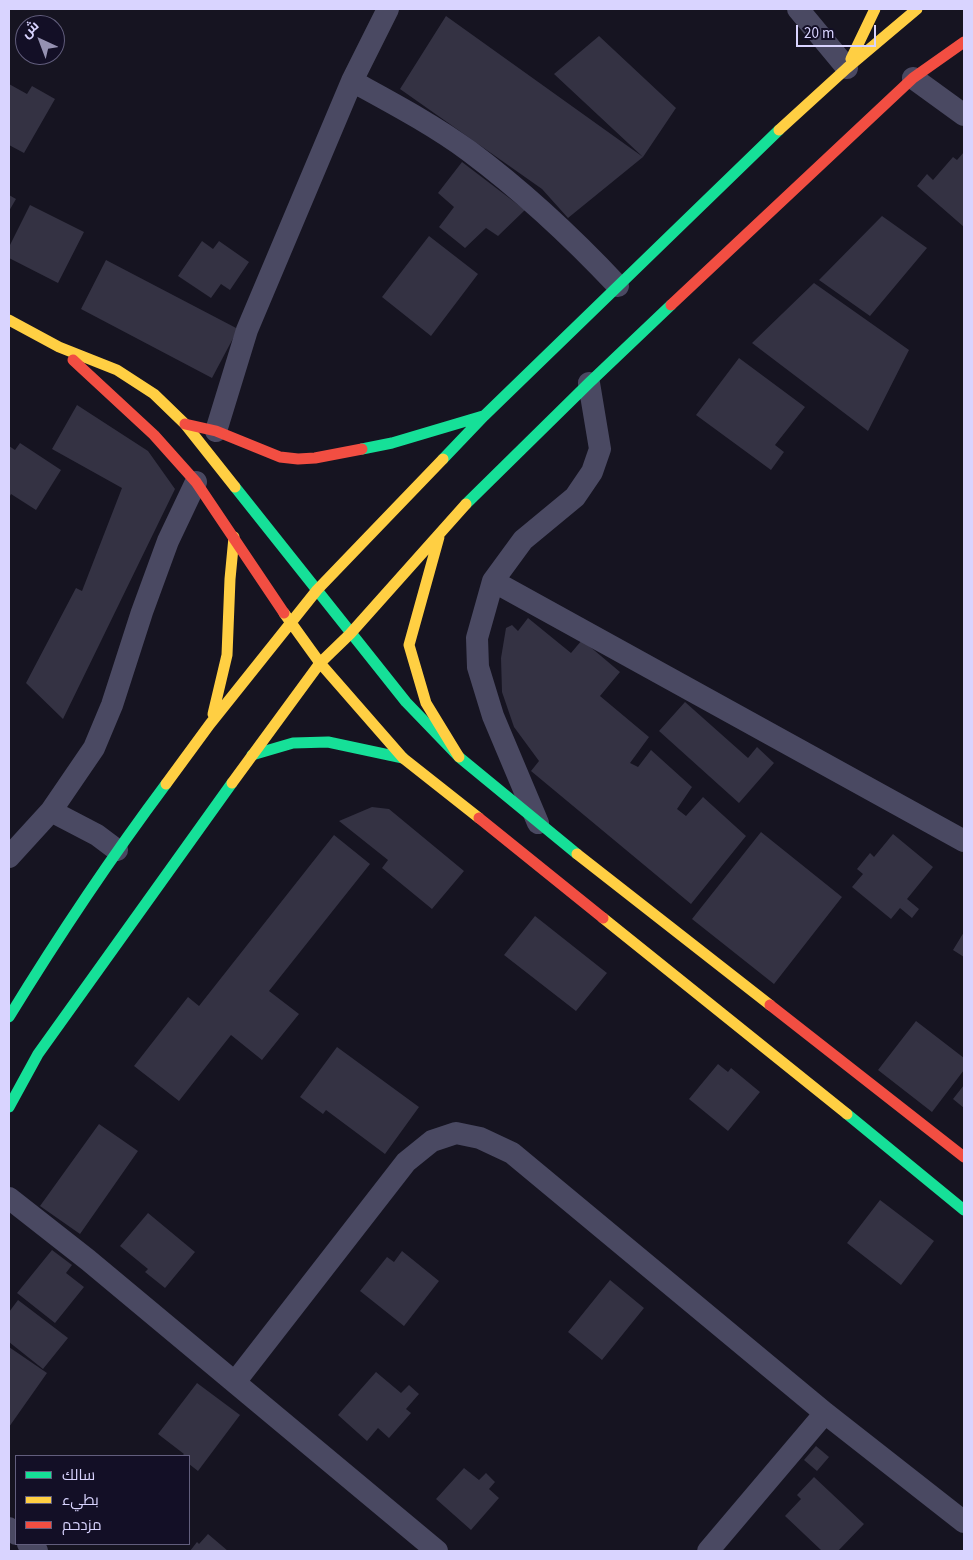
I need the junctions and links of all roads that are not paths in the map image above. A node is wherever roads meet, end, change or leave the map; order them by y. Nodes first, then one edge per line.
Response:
1 (388, 9) edge
2 (798, 9) edge
3 (875, 9) edge
4 (917, 9) edge
5 (964, 42) edge
6 (847, 68) junction
7 (913, 78) junction
8 (352, 81) junction
9 (964, 115) edge
10 (618, 286) junction
11 (9, 320) edge
12 (59, 347) junction
13 (589, 383) junction
14 (484, 416) junction
15 (185, 424) junction
16 (216, 431) junction
17 (196, 482) junction
18 (441, 531) junction
19 (234, 537) junction
20 (493, 580) junction
21 (317, 590) junction
22 (290, 622) junction
23 (350, 634) junction
24 (320, 664) junction
25 (210, 724) junction
26 (252, 755) junction
27 (459, 757) junction
28 (403, 758) junction
29 (51, 812) junction
30 (538, 823) junction
31 (964, 841) edge
32 (116, 850) junction
33 (9, 857) edge
34 (9, 1017) edge
35 (9, 1107) edge
36 (964, 1157) edge
37 (9, 1198) edge
38 (964, 1210) edge
39 (235, 1382) junction
40 (825, 1413) junction
41 (964, 1522) edge
42 (437, 1551) edge
43 (708, 1551) edge

1 - 8 street
2 - 6 street
3 - 6 main road
4 - 6 main road
5 - 7 main road
6 - 10 main road
7 - 9 street
7 - 13 main road
8 - 10 street
8 - 16 street
10 - 14 main road
11 - 12 main road
12 - 15 main road
12 - 17 main road
13 - 18 main road
13 - 20 street
14 - 16 main road
14 - 21 main road
15 - 16 main road
15 - 21 main road
17 - 19 main road
17 - 29 street
18 - 23 main road
18 - 27 main road
19 - 22 main road
19 - 25 main road
20 - 30 street
20 - 31 street
21 - 22 main road
21 - 23 main road
22 - 24 main road
22 - 25 main road
23 - 24 main road
23 - 27 main road
24 - 26 main road
24 - 28 main road
25 - 32 main road
26 - 28 main road
26 - 35 main road
27 - 30 main road
28 - 38 main road
29 - 32 street
29 - 33 street
30 - 36 main road
32 - 34 main road
37 - 39 street
39 - 40 street
39 - 42 street
40 - 41 street
40 - 43 street

